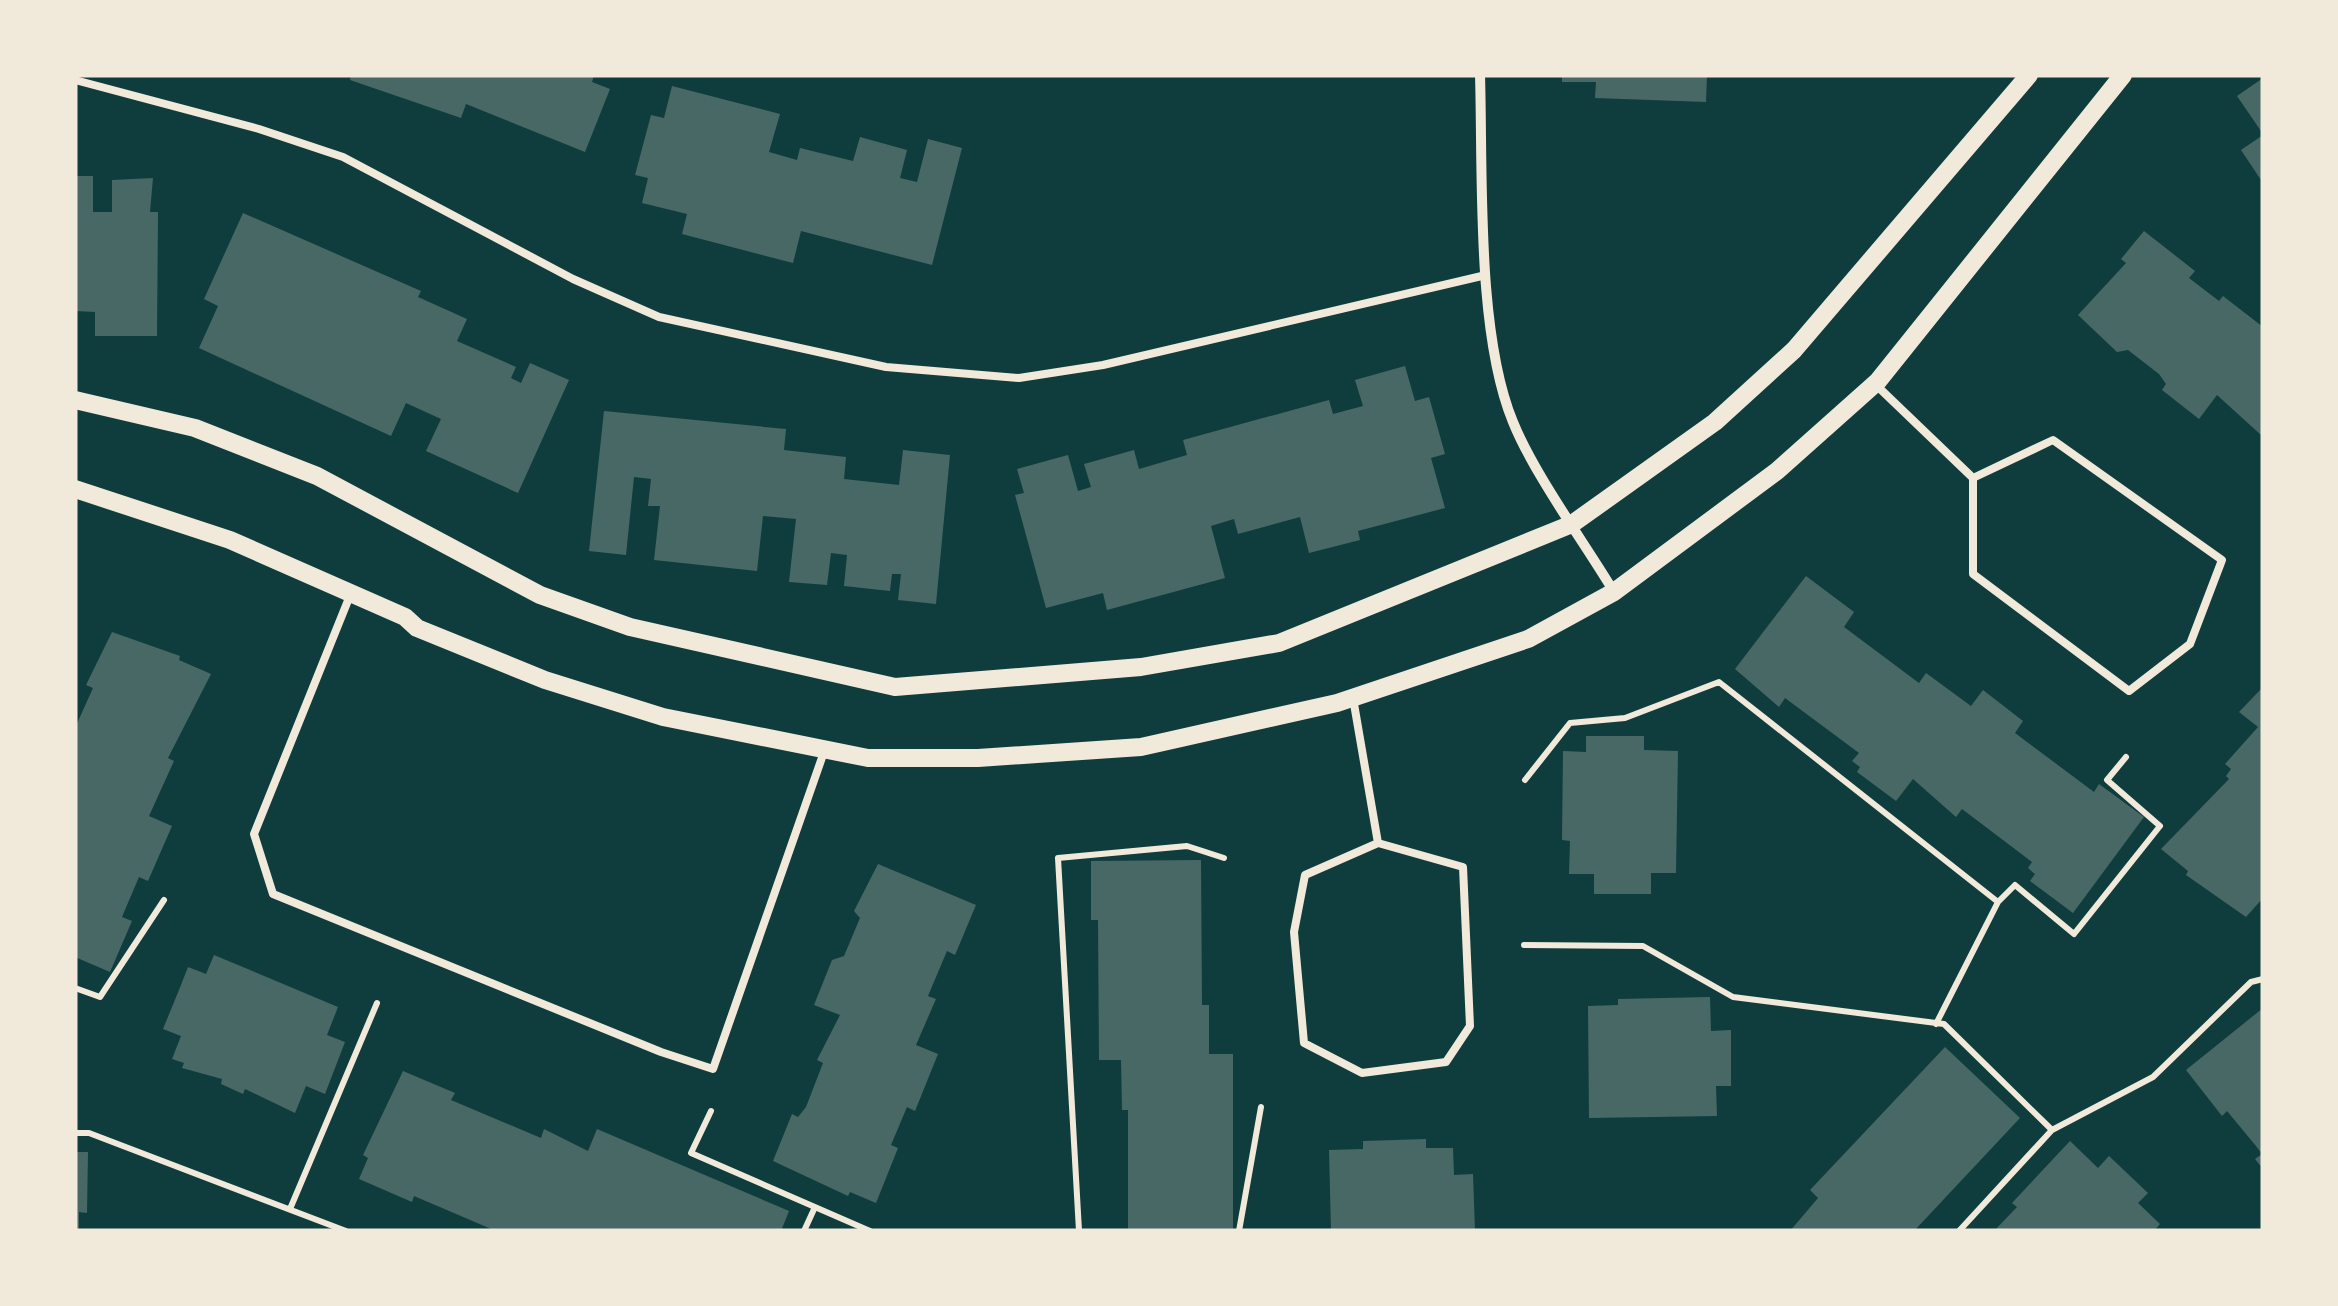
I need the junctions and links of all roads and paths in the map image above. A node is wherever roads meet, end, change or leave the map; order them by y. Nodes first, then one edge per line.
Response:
1 (1480, 75) edge
2 (2028, 75) edge
3 (2124, 75) edge
4 (75, 80) edge
5 (1486, 275) junction
6 (1875, 384) junction
7 (75, 400) edge
8 (1974, 478) junction
9 (75, 488) edge
10 (1572, 524) junction
11 (1614, 592) junction
12 (351, 594) junction
13 (1353, 698) junction
14 (825, 749) junction
15 (2126, 757) dead end
16 (1525, 780) dead end
17 (1378, 842) junction
18 (1224, 858) dead end
19 (164, 900) dead end
20 (1998, 902) junction
21 (1524, 945) dead end
22 (2263, 979) edge
23 (75, 988) edge
24 (377, 1003) dead end
25 (1936, 1024) junction
26 (1261, 1107) dead end
27 (711, 1112) dead end
28 (2052, 1130) junction
29 (75, 1133) edge
30 (814, 1208) junction
31 (290, 1210) junction
32 (346, 1231) edge
33 (804, 1231) edge
34 (870, 1231) edge
35 (1079, 1231) edge
36 (1239, 1231) edge
37 (1959, 1231) edge

1 - 5 street
2 - 10 street
3 - 6 street
4 - 5 lane
5 - 10 street
6 - 8 lane
6 - 11 street
7 - 10 street
8 - 8 lane
9 - 12 street
10 - 11 street
11 - 13 street
12 - 14 street
12 - 14 lane
13 - 14 street
13 - 17 lane
15 - 20 path
16 - 20 path
17 - 17 lane
18 - 35 path
19 - 23 path
20 - 25 path
21 - 25 path
22 - 28 path
24 - 31 path
25 - 28 path
26 - 36 path
27 - 30 path
28 - 37 path
29 - 31 path
30 - 33 path
30 - 34 path
31 - 32 path

